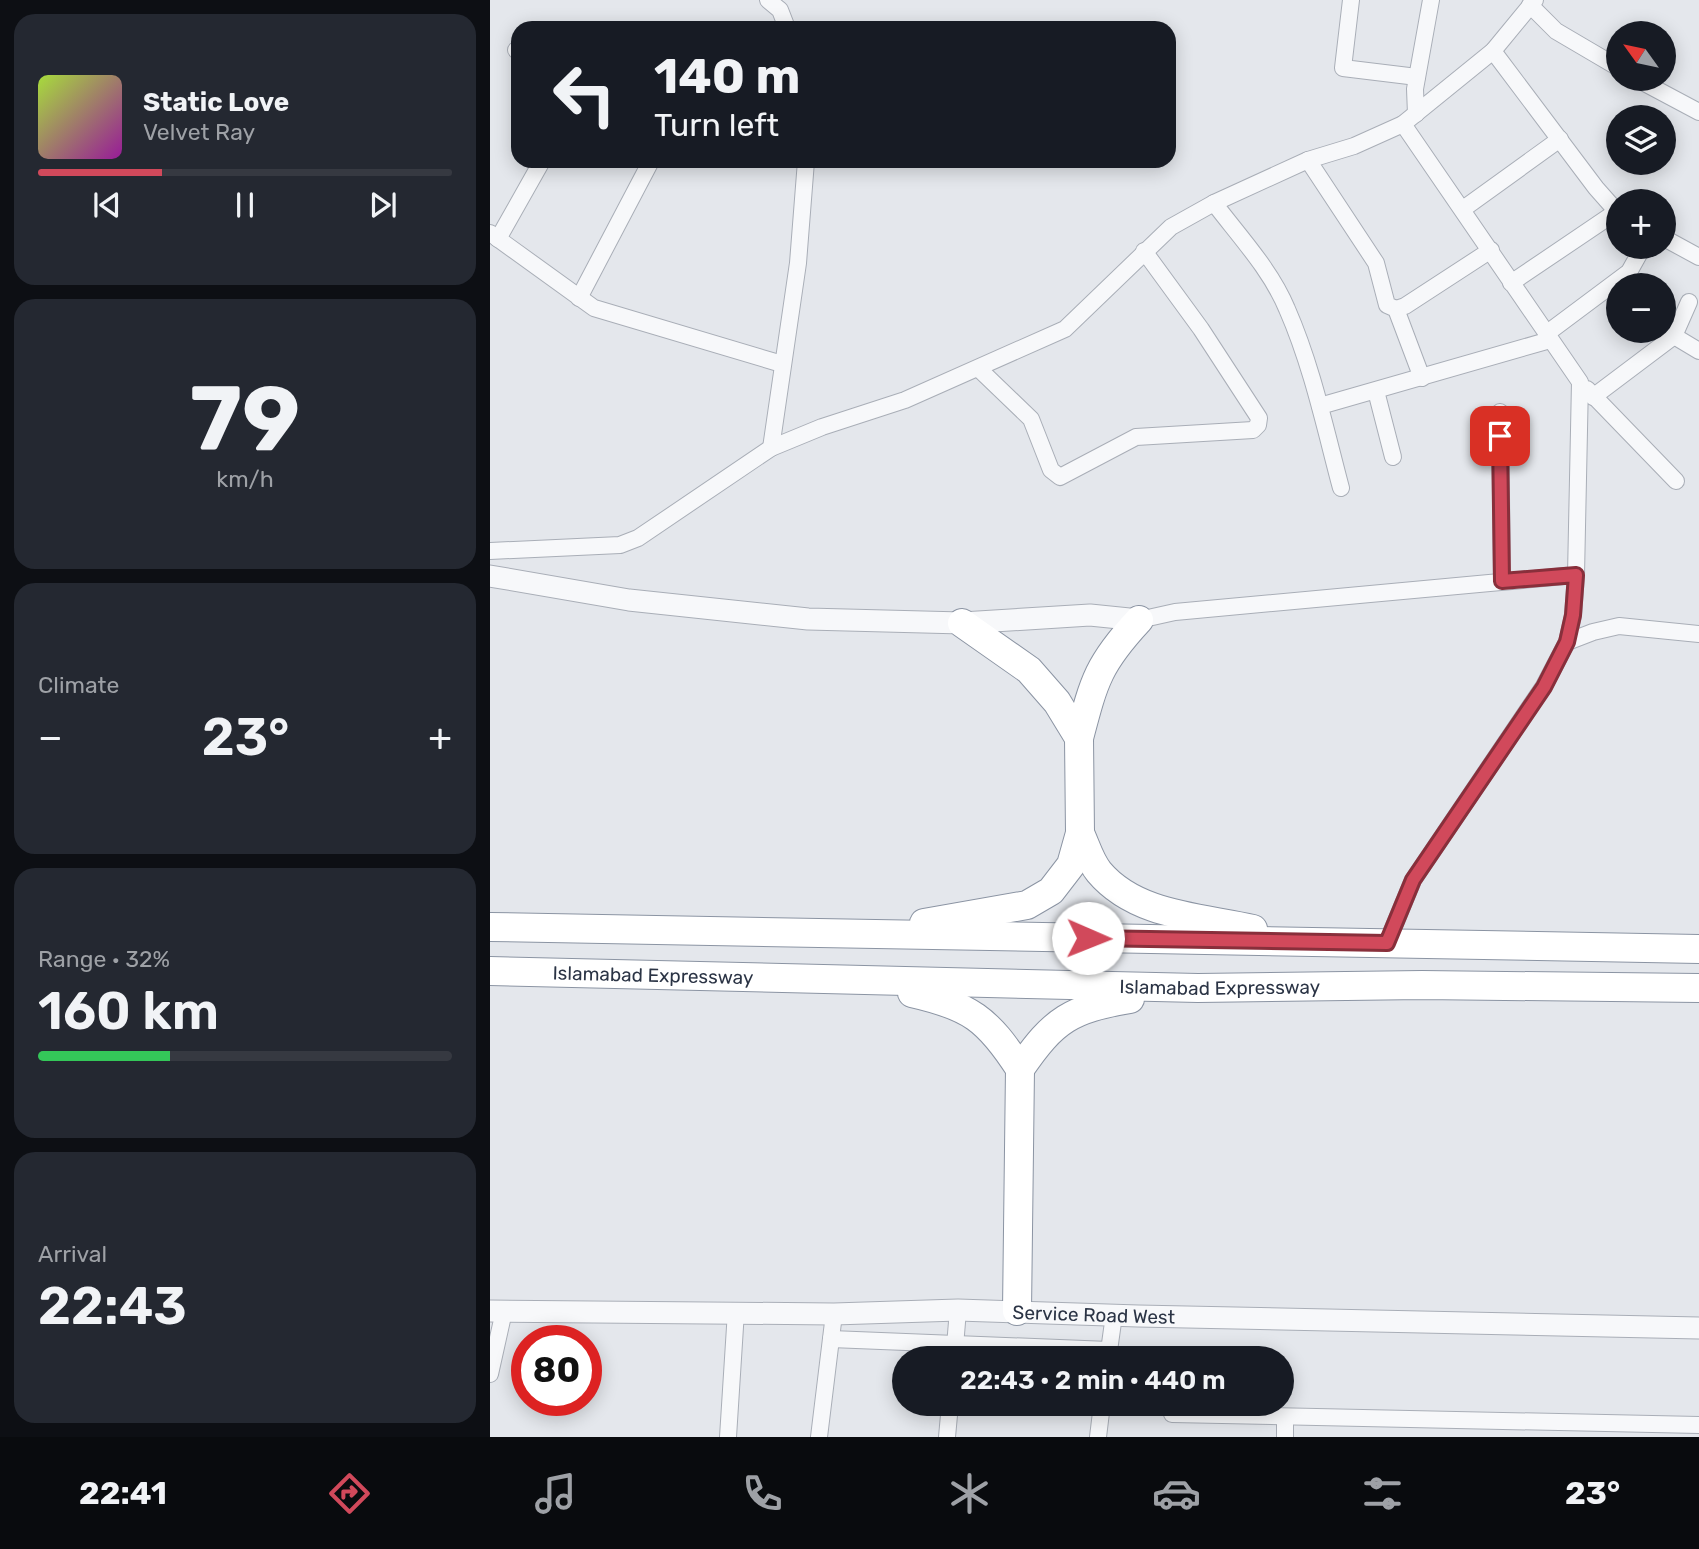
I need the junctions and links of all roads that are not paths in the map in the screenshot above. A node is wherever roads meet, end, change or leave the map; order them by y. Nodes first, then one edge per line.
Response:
1 (1351, 0) edge
2 (1431, 0) edge
3 (1533, 2) edge
4 (778, 3) edge
5 (784, 21) edge
6 (1493, 51) junction
7 (1606, 60) edge
8 (1417, 77) junction
9 (1660, 91) edge
10 (1699, 112) edge
11 (1409, 119) junction
12 (1560, 139) junction
13 (1307, 160) junction
14 (538, 168) edge
15 (647, 168) edge
16 (805, 168) edge
17 (1606, 199) edge
18 (1214, 203) junction
19 (1463, 209) junction
20 (1606, 220) edge
21 (494, 236) edge
22 (1676, 245) edge
23 (1491, 250) junction
24 (1144, 251) junction
25 (1699, 257) edge
26 (1636, 259) edge
27 (1511, 284) junction
28 (579, 298) junction
29 (1689, 302) dead end
30 (1396, 309) junction
31 (1676, 331) edge
32 (1548, 337) junction
33 (1676, 337) edge
34 (1665, 343) edge
35 (1699, 351) edge
36 (782, 363) junction
37 (979, 369) junction
38 (1422, 378) junction
39 (1580, 382) junction
40 (1376, 391) junction
41 (1594, 397) junction
42 (1320, 406) junction
43 (1500, 412) dead end
44 (771, 448) junction
45 (1393, 457) dead end
46 (1676, 481) dead end
47 (1341, 488) dead end
48 (490, 551) edge
49 (1576, 575) junction
50 (490, 576) edge
51 (1502, 581) junction
52 (1139, 620) junction
53 (962, 623) junction
54 (1698, 629) edge
55 (1567, 642) junction
56 (1079, 738) junction
57 (1080, 833) junction
58 (490, 927) edge
59 (870, 934) junction
60 (1306, 942) junction
61 (1387, 943) junction
62 (1699, 948) edge
63 (490, 971) edge
64 (855, 980) junction
65 (1198, 988) junction
66 (1699, 988) edge
67 (1020, 1069) junction
68 (958, 1310) junction
69 (497, 1311) edge
70 (736, 1311) junction
71 (1017, 1311) junction
72 (834, 1314) junction
73 (1114, 1315) junction
74 (1699, 1328) edge
75 (831, 1339) junction
76 (903, 1346) edge
77 (954, 1346) edge
78 (1110, 1346) edge
79 (490, 1374) edge
80 (949, 1416) edge
81 (1101, 1416) edge
82 (1248, 1416) edge
83 (1286, 1417) junction
84 (1699, 1425) edge
85 (728, 1437) edge
86 (819, 1437) edge
87 (947, 1437) edge
88 (1098, 1437) edge
89 (1285, 1437) edge

1 - 8 street
2 - 8 street
3 - 6 street
3 - 7 street
4 - 5 street
6 - 11 street
6 - 12 street
8 - 11 street
9 - 10 street
11 - 13 street
11 - 19 street
12 - 17 street
12 - 19 street
13 - 18 street
13 - 30 street
14 - 21 street
15 - 28 street
16 - 36 street
18 - 24 street
18 - 42 street
19 - 23 street
20 - 27 street
21 - 28 street
22 - 25 street
23 - 27 street
23 - 30 street
24 - 37 street
24 - 37 street
26 - 32 street
27 - 32 street
28 - 36 street
29 - 31 street
30 - 38 street
32 - 38 street
32 - 39 street
33 - 35 street
34 - 41 street
36 - 44 street
37 - 44 street
38 - 40 street
39 - 41 street
39 - 49 street
40 - 42 street
40 - 45 street
41 - 46 street
42 - 47 street
43 - 51 street
44 - 48 street
49 - 51 street
49 - 55 street
50 - 53 street
51 - 52 street
52 - 53 street
52 - 56 highway
53 - 56 highway
54 - 55 street
55 - 61 street
56 - 57 highway
57 - 59 highway
57 - 60 highway
58 - 59 highway
59 - 60 highway
60 - 61 highway
61 - 62 highway
63 - 64 highway, Islamabad Expressway
64 - 65 highway, Islamabad Expressway
64 - 67 highway
65 - 66 highway, Islamabad Expressway
65 - 67 highway
67 - 71 highway
68 - 71 street, Service Road West
68 - 72 street, Service Road West
68 - 77 street
69 - 70 street, Service Road West
69 - 79 street
70 - 72 street, Service Road West
70 - 85 street
71 - 73 street, Service Road West
72 - 75 street
73 - 74 street, Service Road West
73 - 78 street
75 - 76 street
75 - 86 street
80 - 87 street
81 - 88 street
82 - 83 street
83 - 84 street
83 - 89 street

